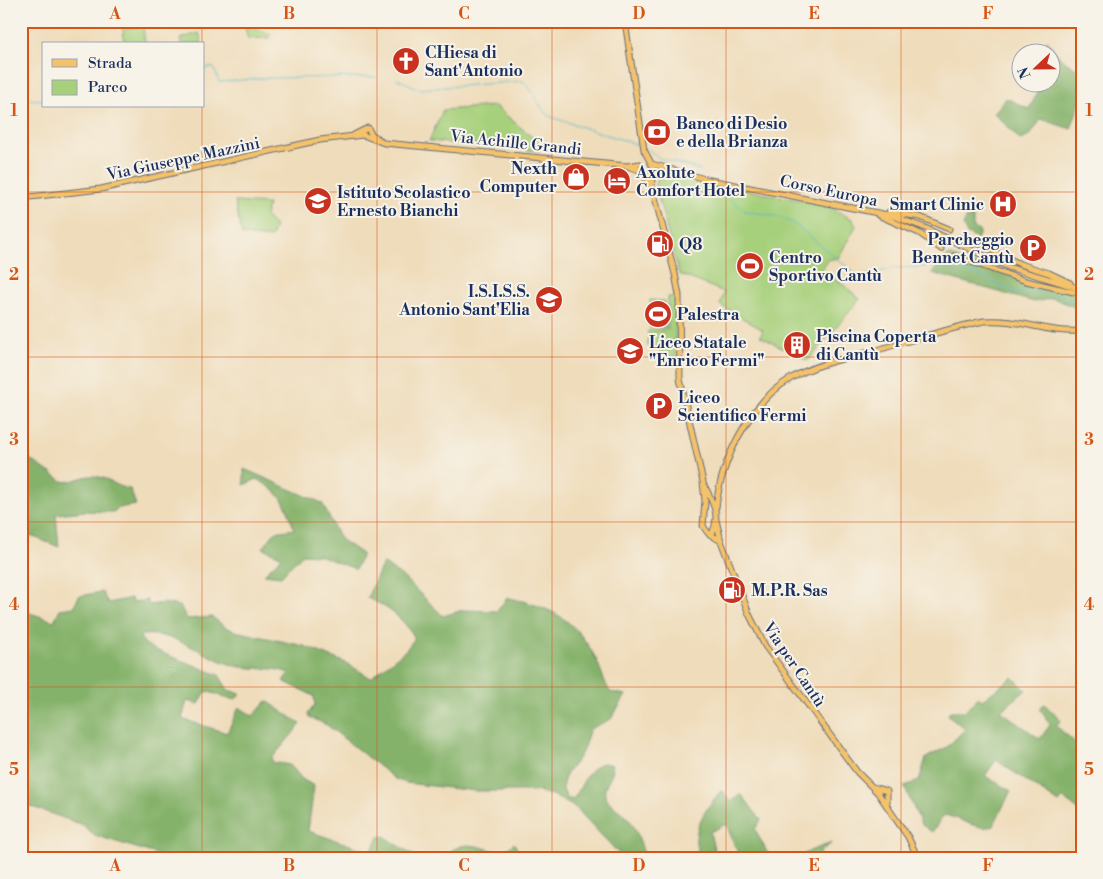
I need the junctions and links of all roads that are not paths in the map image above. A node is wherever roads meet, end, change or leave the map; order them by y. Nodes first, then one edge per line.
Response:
1 (625, 21) edge
2 (366, 134) joint
3 (644, 150) junction
4 (651, 162) junction
5 (641, 168) junction
6 (652, 172) junction
7 (678, 173) junction
8 (653, 190) junction
9 (21, 198) edge
10 (896, 208) dead end
11 (864, 209) junction
12 (902, 214) junction
13 (949, 229) dead end
14 (965, 237) dead end
15 (941, 249) dead end
16 (954, 256) dead end
17 (1081, 290) edge
18 (1082, 331) edge
19 (718, 491) junction
20 (709, 499) junction
21 (716, 507) junction
22 (716, 520) junction
23 (712, 534) junction
24 (721, 541) junction
25 (880, 791) junction
26 (884, 798) junction
27 (918, 858) edge

1 - 3 main road
2 - 5 main road, Via Achille Grandi
2 - 9 main road, Via Giuseppe Mazzini
3 - 4 main road
3 - 5 main road
4 - 5 main road, Corso Europa
4 - 6 main road
4 - 7 main road, Corso Europa
5 - 6 main road, Corso Europa
5 - 8 main road
6 - 7 main road, Corso Europa
6 - 8 main road
7 - 11 main road, Corso Europa
8 - 20 main road
10 - 12 main road
11 - 12 main road
11 - 15 main road
11 - 17 main road, Corso Europa
12 - 13 main road
14 - 17 main road
16 - 17 main road
18 - 19 main road
19 - 20 main road
19 - 21 main road
20 - 21 main road
20 - 23 main road
21 - 22 main road
22 - 23 main road
22 - 24 main road, Via per Cantù
23 - 24 main road
24 - 25 main road, Via per Cantù
25 - 26 main road
25 - 26 main road
26 - 27 main road

